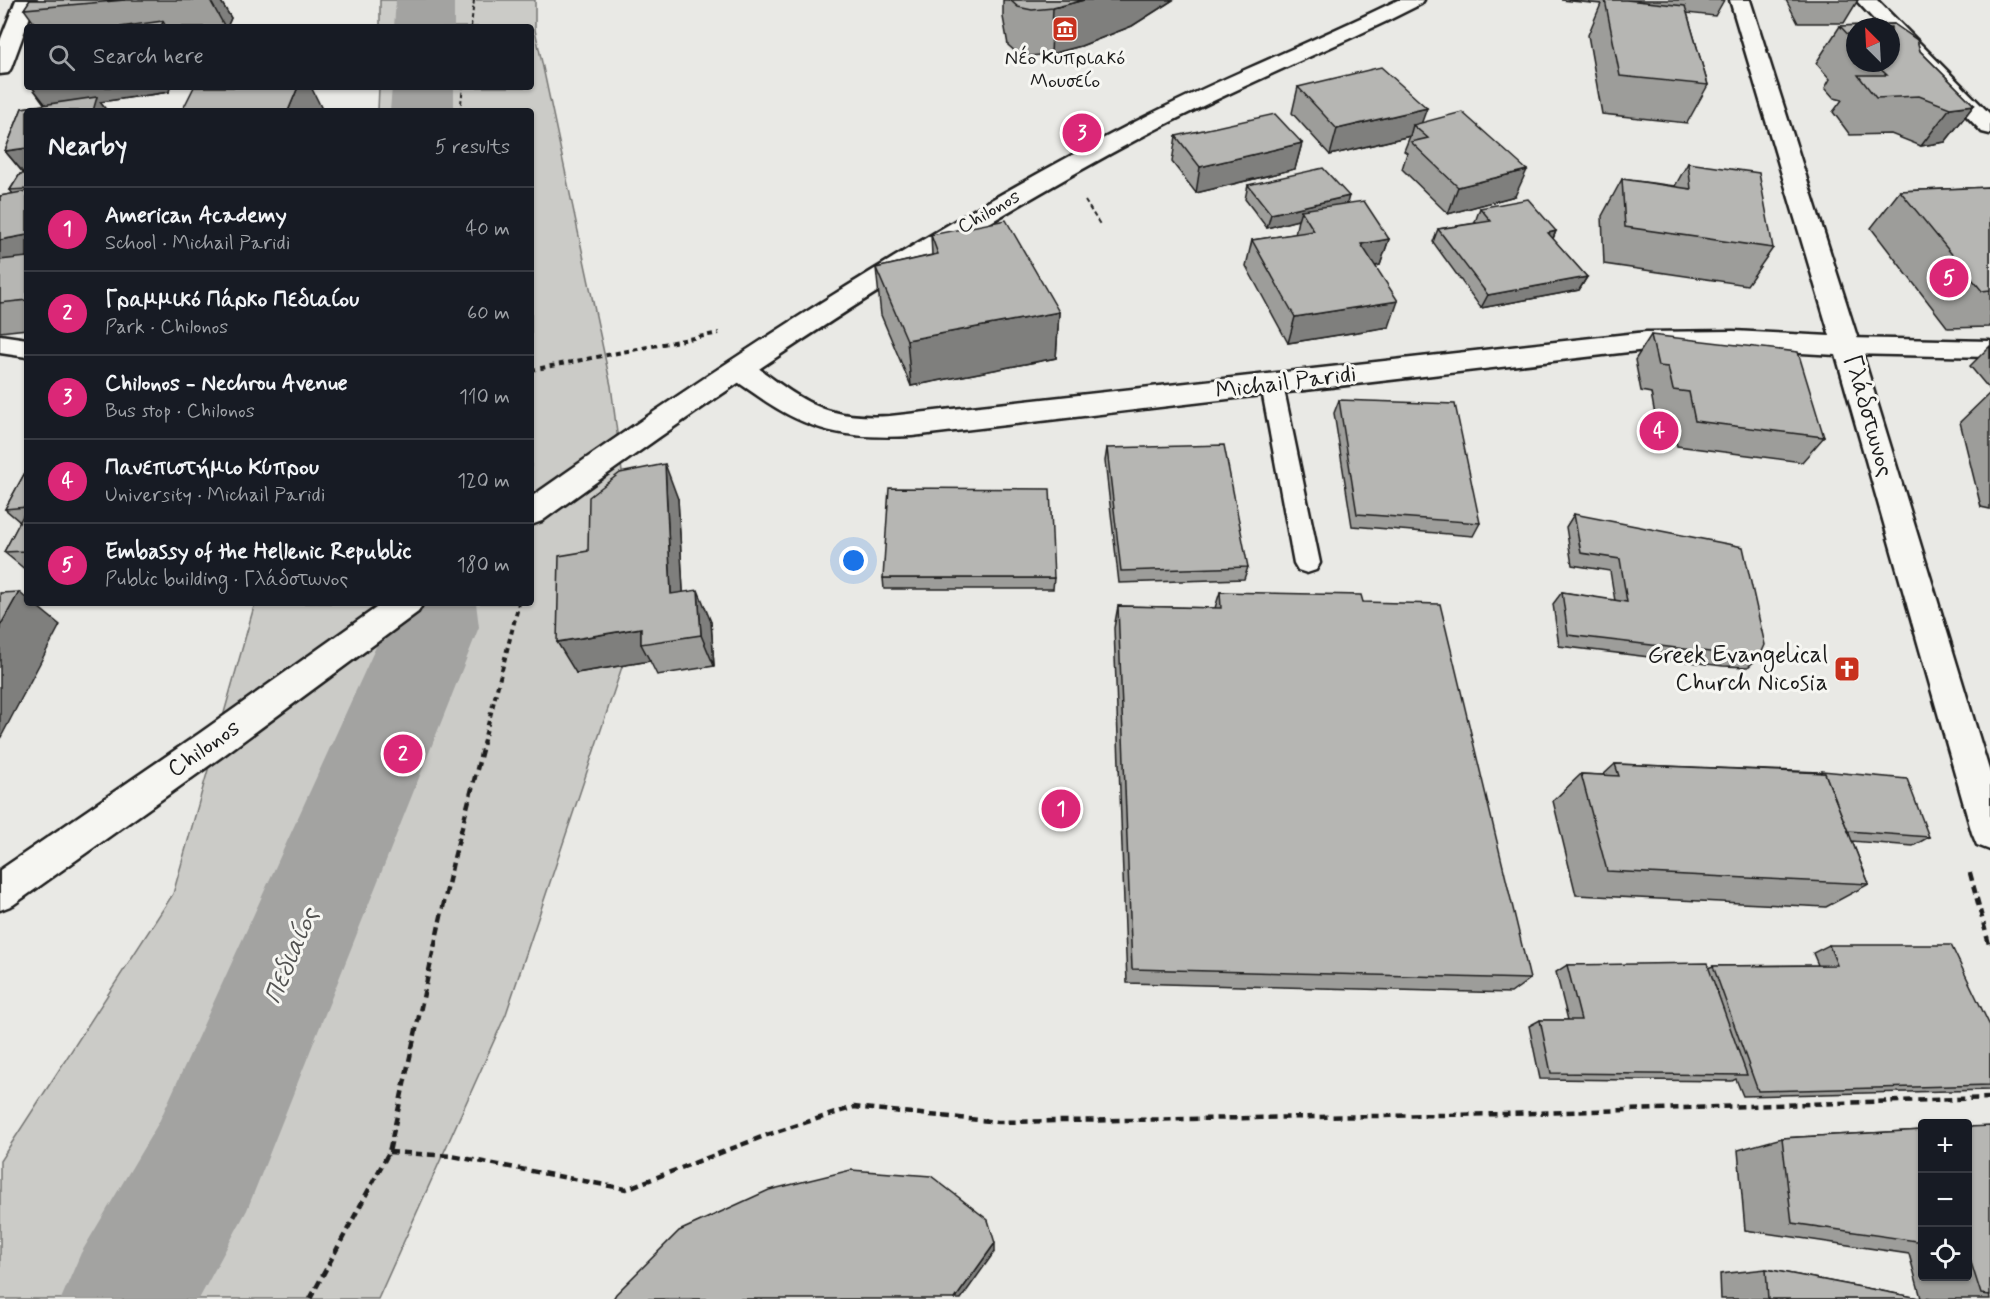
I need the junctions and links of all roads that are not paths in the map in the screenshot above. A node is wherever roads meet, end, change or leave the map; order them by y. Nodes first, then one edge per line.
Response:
1 (26, 0) edge
2 (1414, 0) edge
3 (1740, 0) edge
4 (1866, 0) edge
5 (0, 68) edge
6 (1990, 127) edge
7 (0, 344) edge
8 (1847, 346) junction
9 (24, 348) edge
10 (1990, 350) edge
11 (740, 369) junction
12 (1272, 385) junction
13 (534, 511) edge
14 (1307, 563) dead end
15 (403, 606) edge
16 (1990, 833) edge
17 (0, 892) edge

1 - 5 street
2 - 11 street, Chilonos
3 - 8 street, Γλάδστωνος
4 - 6 street
7 - 9 street
8 - 10 lane
8 - 12 street, Michail Paridi
8 - 16 street, Γλάδστωνος
11 - 12 street, Michail Paridi
11 - 13 street, Chilonos
12 - 14 lane
15 - 17 street, Chilonos

